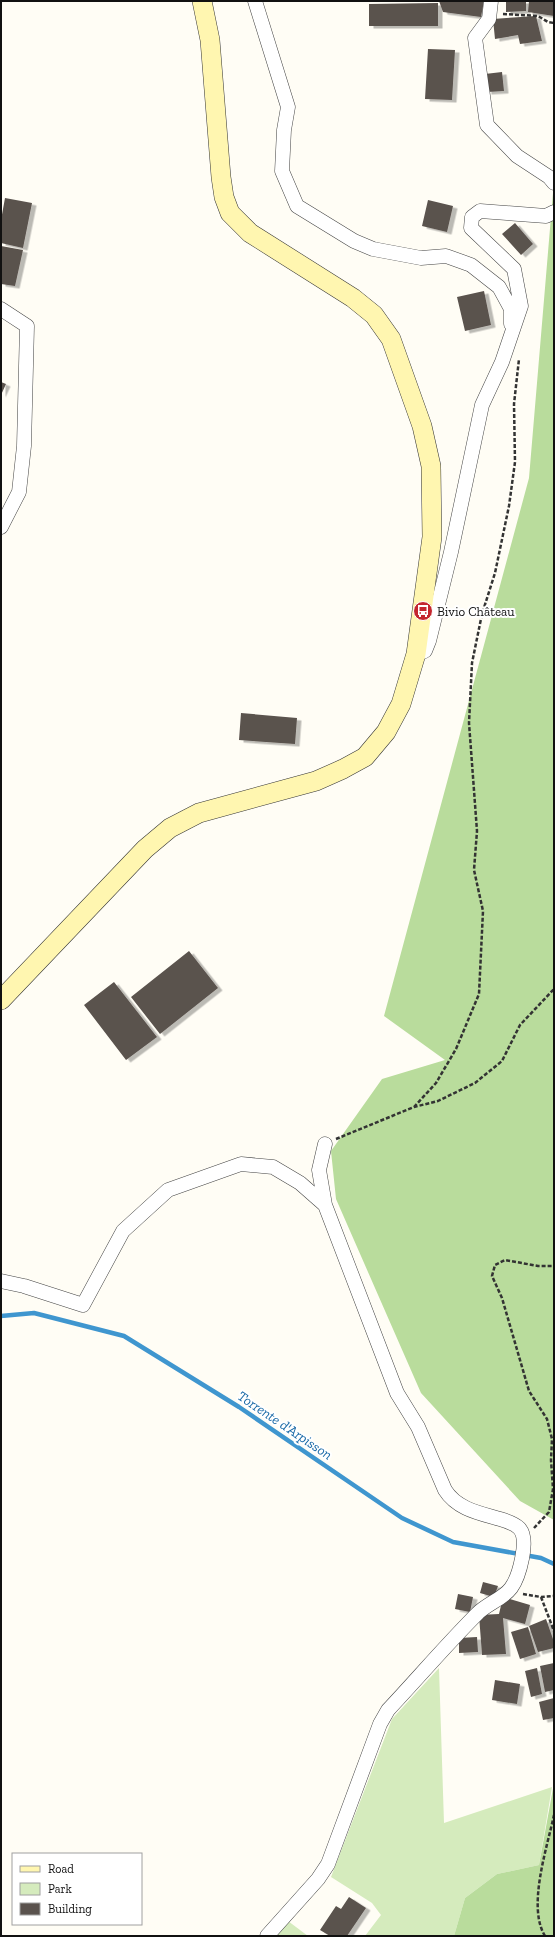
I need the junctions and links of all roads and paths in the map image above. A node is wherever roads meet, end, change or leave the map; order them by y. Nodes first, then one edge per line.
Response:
1 (202, 1) edge
2 (255, 1) edge
3 (490, 6) edge
4 (554, 23) edge
5 (554, 183) edge
6 (554, 212) edge
7 (1, 309) edge
8 (511, 335) junction
9 (1, 527) edge
10 (416, 654) junction
11 (554, 989) edge
12 (1, 1000) edge
13 (414, 1107) junction
14 (325, 1144) joint
15 (325, 1205) junction
16 (554, 1266) edge
17 (1, 1281) edge
18 (523, 1539) junction
19 (554, 1596) edge
20 (554, 1631) edge
21 (554, 1815) edge
22 (267, 1936) edge
23 (545, 1936) edge

1 - 10 main road
2 - 8 street
3 - 4 path
3 - 5 street
6 - 8 street
7 - 9 street
8 - 10 street
8 - 13 path
10 - 12 main road
11 - 13 path
13 - 14 path
14 - 15 street
15 - 17 street
15 - 18 street
16 - 18 path
18 - 22 street
19 - 20 path
21 - 23 path

